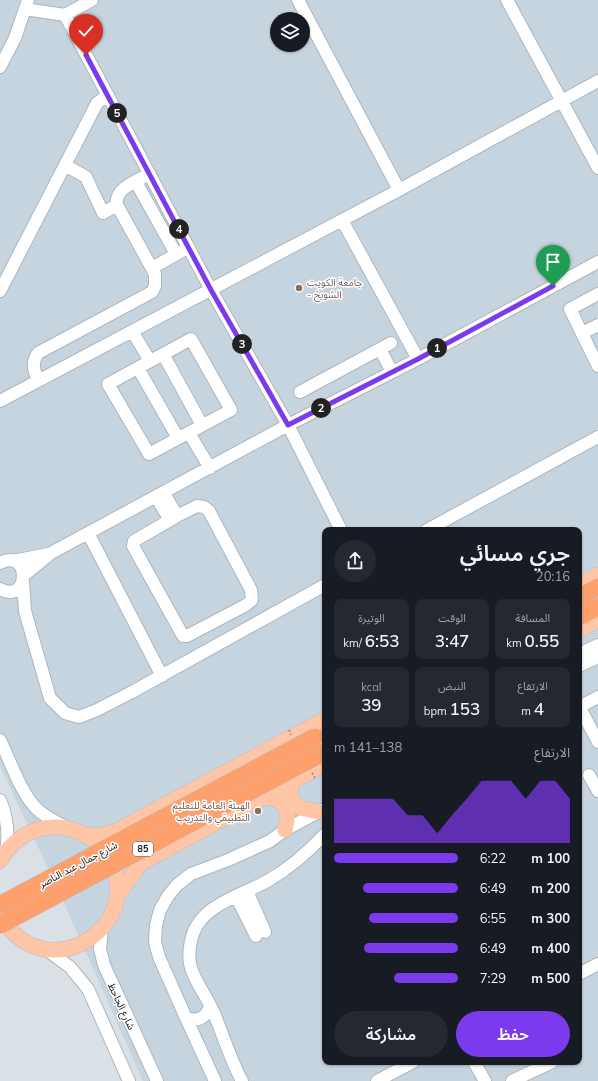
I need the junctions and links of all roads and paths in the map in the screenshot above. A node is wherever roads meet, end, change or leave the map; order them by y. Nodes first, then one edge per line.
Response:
1 (92, 0) edge
2 (298, 0) edge
3 (508, 0) edge
4 (26, 4) edge
5 (65, 15) junction
6 (0, 67) edge
7 (598, 81) edge
8 (108, 95) junction
9 (561, 101) junction
10 (65, 165) junction
11 (598, 168) edge
12 (150, 174) junction
13 (136, 182) junction
14 (399, 190) junction
15 (117, 205) junction
16 (342, 220) junction
17 (189, 248) junction
18 (176, 254) junction
19 (598, 262) edge
20 (152, 268) junction
21 (211, 290) junction
22 (0, 291) edge
23 (598, 294) edge
24 (598, 325) edge
25 (132, 332) junction
26 (582, 333) junction
27 (391, 343) dead end
28 (380, 349) junction
29 (163, 354) junction
30 (418, 359) junction
31 (150, 361) junction
32 (598, 366) edge
33 (138, 368) junction
34 (392, 372) junction
35 (38, 381) junction
36 (300, 392) dead end
37 (0, 401) edge
38 (202, 425) junction
39 (288, 425) junction
40 (184, 436) junction
41 (598, 437) edge
42 (210, 468) junction
43 (160, 495) junction
44 (174, 518) junction
45 (339, 527) edge
46 (435, 527) edge
47 (88, 533) junction
48 (51, 553) junction
49 (5, 559) edge
50 (598, 575) edge
51 (23, 578) junction
52 (582, 583) edge
53 (322, 587) edge
54 (598, 587) edge
55 (2, 590) edge
56 (582, 595) edge
57 (598, 606) edge
58 (24, 611) junction
59 (582, 615) edge
60 (221, 618) junction
61 (598, 620) edge
62 (582, 628) edge
63 (231, 637) junction
64 (598, 645) edge
65 (582, 653) edge
66 (598, 657) edge
67 (582, 665) edge
68 (162, 676) junction
69 (598, 697) edge
70 (582, 705) edge
71 (582, 711) edge
72 (322, 722) edge
73 (594, 727) edge
74 (322, 734) edge
75 (0, 740) edge
76 (598, 742) edge
77 (322, 754) edge
78 (322, 766) edge
79 (589, 775) dead end
80 (292, 782) junction
81 (598, 791) edge
82 (264, 797) junction
83 (0, 800) edge
84 (322, 810) edge
85 (69, 829) junction
86 (285, 830) junction
87 (84, 834) junction
88 (322, 841) edge
89 (3, 856) edge
90 (242, 894) junction
91 (116, 896) junction
92 (0, 905) edge
93 (0, 916) edge
94 (0, 924) edge
95 (102, 929) junction
96 (260, 934) dead end
97 (0, 938) edge
98 (20, 939) junction
99 (47, 950) junction
100 (597, 968) edge
101 (582, 973) edge
102 (210, 1005) junction
103 (186, 1018) junction
104 (220, 1025) junction
105 (194, 1037) junction
106 (407, 1065) edge
107 (476, 1065) edge
108 (546, 1065) edge
109 (129, 1081) edge
110 (157, 1081) edge
111 (215, 1081) edge
112 (242, 1081) edge
113 (378, 1081) edge
114 (485, 1081) edge
115 (512, 1081) edge

1 - 5 street
2 - 14 street
3 - 9 street
4 - 5 street
4 - 6 street
5 - 8 street
7 - 9 street
8 - 10 street
8 - 12 street
9 - 11 street
9 - 14 street
10 - 15 street
10 - 22 street
12 - 13 street
12 - 17 street
13 - 15 street
13 - 18 street
14 - 16 street
15 - 20 street
16 - 21 street
16 - 30 street
17 - 18 street
17 - 21 street
18 - 20 street
19 - 30 street
20 - 35 street
21 - 25 street
21 - 39 street
23 - 26 street
24 - 26 street
25 - 31 street
25 - 35 street
26 - 32 street
27 - 28 street
28 - 34 street
28 - 36 street
29 - 31 street
29 - 38 street
29 - 38 street
30 - 34 street
31 - 33 street
33 - 40 street
33 - 40 street
34 - 39 street
35 - 37 street
38 - 40 street
39 - 42 street
39 - 45 street
40 - 42 street
41 - 46 street
42 - 43 street
43 - 44 street
43 - 47 street
44 - 60 street
44 - 60 street
47 - 48 street
47 - 68 street
48 - 49 street
48 - 51 street
49 - 51 street
50 - 52 main road
51 - 55 street
51 - 58 street
53 - 63 street
54 - 56 highway
55 - 58 street
57 - 59 highway
58 - 68 street
60 - 63 street
61 - 62 main road
63 - 68 street
64 - 65 street
66 - 67 street
69 - 70 street
71 - 73 street
72 - 87 main road
73 - 76 street
74 - 92 highway, شارع جمال عبد الناصر / 85, bridge
75 - 85 street
77 - 94 highway, شارع جمال عبد الناصر / 85, bridge
78 - 80 main road
79 - 81 street
80 - 82 main road
80 - 84 main road
82 - 86 main road
82 - 91 main road
83 - 89 street
84 - 86 street
85 - 87 main road
85 - 89 main road
86 - 103 street
87 - 91 main road
88 - 90 street
90 - 96 street
90 - 102 street
91 - 95 main road
93 - 98 main road
95 - 99 main road
95 - 110 street, شارع الجاحظ
97 - 98 main road
98 - 99 main road
99 - 109 street
100 - 101 street
102 - 103 street
102 - 104 street
103 - 105 street
104 - 105 street
104 - 112 street
105 - 111 street
106 - 113 street
107 - 114 street
108 - 115 street

